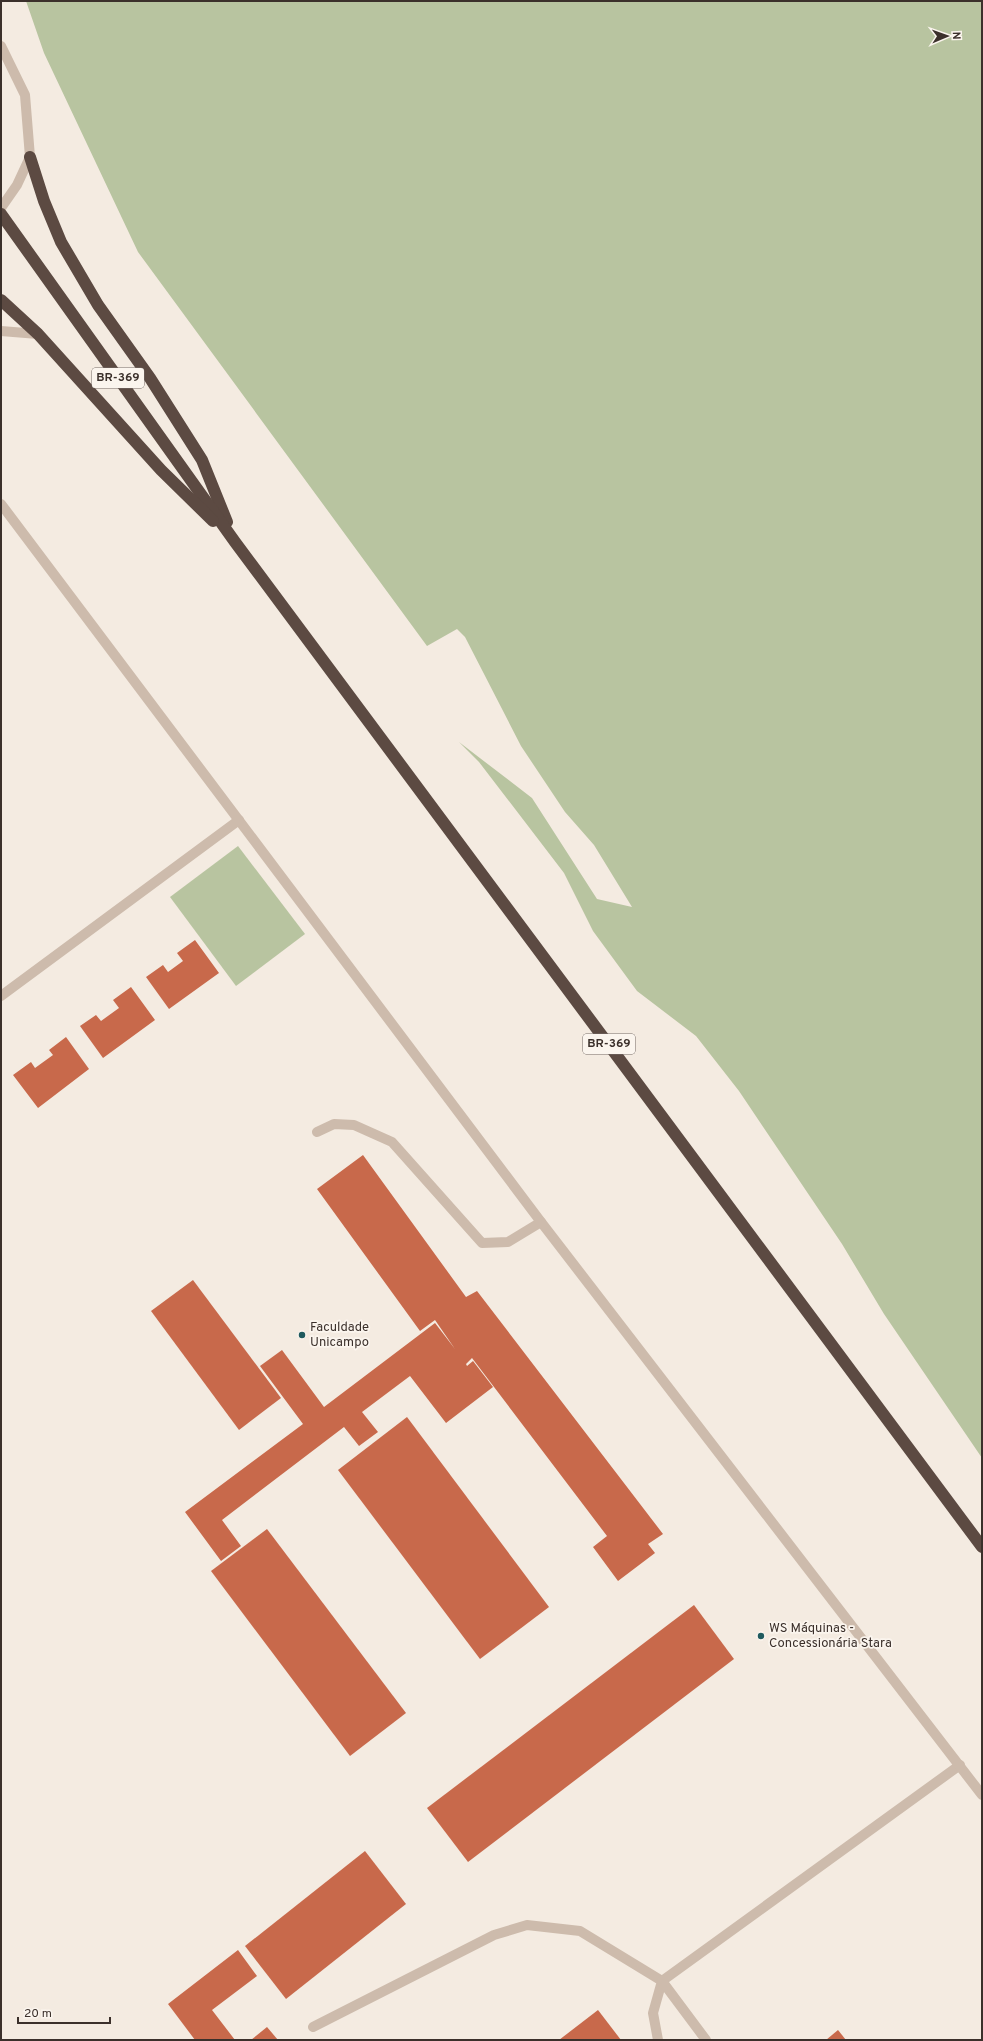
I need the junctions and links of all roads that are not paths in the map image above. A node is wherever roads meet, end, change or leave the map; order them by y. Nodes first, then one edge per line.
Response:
1 (1, 46) edge
2 (30, 157) junction
3 (1, 208) edge
4 (1, 214) edge
5 (1, 300) edge
6 (1, 331) edge
7 (38, 334) junction
8 (1, 504) edge
9 (235, 542) junction
10 (239, 820) junction
11 (1, 996) edge
12 (317, 1132) dead end
13 (541, 1222) junction
14 (982, 1547) edge
15 (960, 1766) junction
16 (982, 1795) edge
17 (662, 1982) junction
18 (313, 2027) dead end
19 (658, 2040) edge
20 (706, 2040) edge

1 - 2 street
2 - 3 street
2 - 9 highway
4 - 9 highway, BR-369
5 - 7 highway
6 - 7 street
7 - 9 highway
8 - 10 street
9 - 14 highway, BR-369
10 - 11 street
10 - 13 street
12 - 13 street
13 - 15 street
15 - 16 street
15 - 17 street
17 - 18 street
17 - 19 street
17 - 20 street

